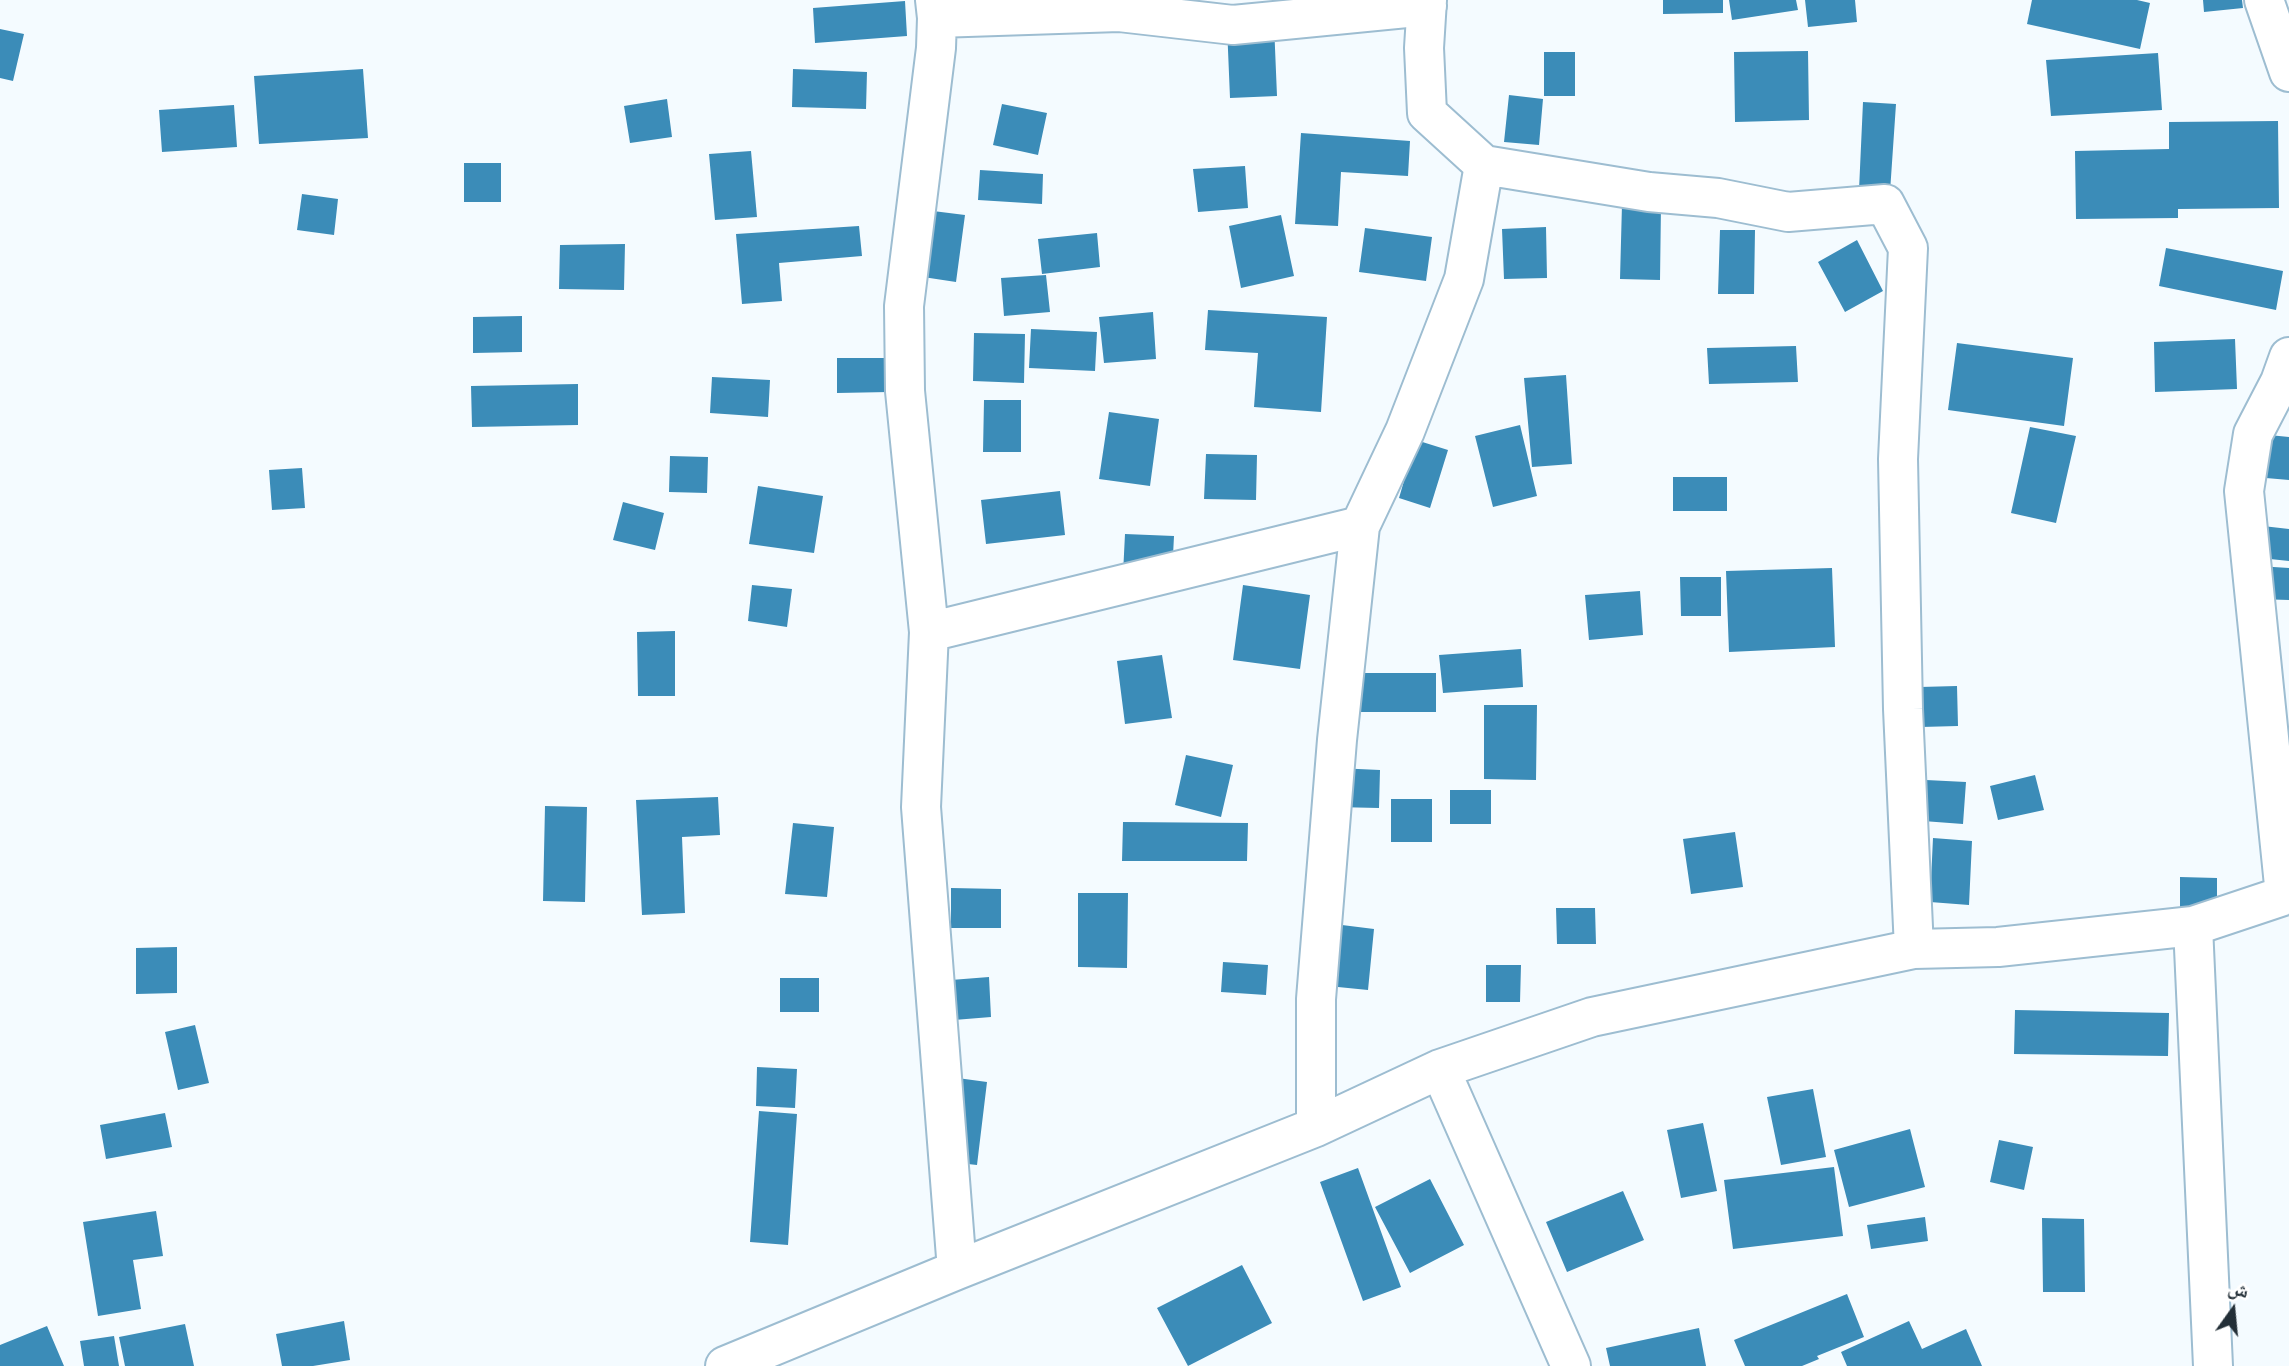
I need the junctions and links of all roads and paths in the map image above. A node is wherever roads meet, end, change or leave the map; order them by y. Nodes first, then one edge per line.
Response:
1 (2264, 0) edge
2 (1427, 3) edge
3 (936, 9) edge
4 (2289, 72) edge
5 (1484, 165) junction
6 (2289, 357) edge
7 (1360, 526) junction
8 (929, 632) junction
9 (2287, 894) edge
10 (2193, 926) junction
11 (1914, 948) junction
12 (1440, 1069) junction
13 (1316, 1127) junction
14 (957, 1270) junction
15 (725, 1366) edge
16 (1571, 1366) edge
17 (2213, 1366) edge

1 - 4 street
2 - 3 street
2 - 5 street
3 - 8 street
5 - 7 street
5 - 11 street
6 - 9 street
7 - 8 street
7 - 13 street
8 - 14 street
9 - 10 street
10 - 11 street
10 - 17 street
11 - 12 street
12 - 13 street
12 - 16 street
13 - 14 street
14 - 15 street

